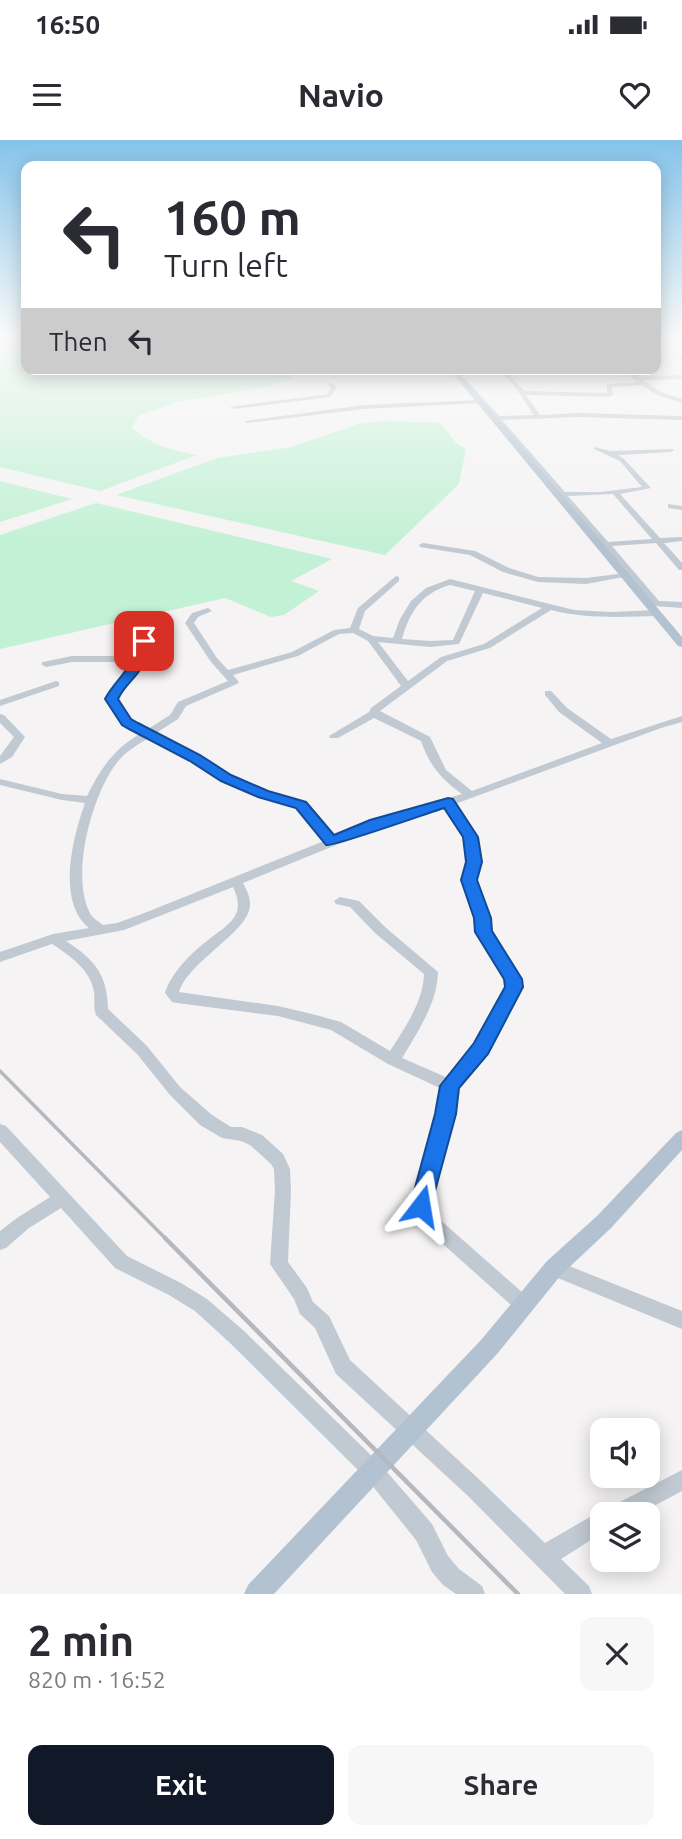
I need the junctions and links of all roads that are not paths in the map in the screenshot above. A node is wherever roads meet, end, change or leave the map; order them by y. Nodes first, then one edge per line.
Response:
1 (242, 406) edge
2 (335, 406) edge
3 (412, 406) edge
4 (483, 406) edge
5 (487, 406) edge
6 (532, 406) edge
7 (665, 406) edge
8 (233, 407) dead end
9 (339, 410) junction
10 (539, 416) junction
11 (668, 417) junction
12 (498, 418) junction
13 (682, 418) edge
14 (247, 421) dead end
15 (596, 448) dead end
16 (671, 450) dead end
17 (610, 453) junction
18 (615, 492) junction
19 (565, 494) junction
20 (671, 506) dead end
21 (682, 508) edge
22 (682, 539) edge
23 (656, 541) junction
24 (607, 544) junction
25 (423, 545) dead end
26 (682, 568) edge
27 (625, 575) junction
28 (396, 579) dead end
29 (480, 589) junction
30 (682, 605) edge
31 (549, 607) junction
32 (208, 611) dead end
33 (657, 613) junction
34 (354, 630) junction
35 (167, 639) dead end
36 (370, 639) junction
37 (397, 640) junction
38 (682, 644) edge
39 (139, 659) junction
40 (46, 664) dead end
41 (229, 673) junction
42 (56, 684) dead end
43 (406, 686) junction
44 (548, 694) dead end
45 (0, 703) edge
46 (374, 714) junction
47 (0, 717) edge
48 (682, 719) edge
49 (147, 733) junction
50 (334, 736) dead end
51 (609, 743) junction
52 (0, 761) edge
53 (0, 782) edge
54 (471, 794) junction
55 (90, 800) junction
56 (448, 802) junction
57 (331, 842) junction
58 (236, 880) junction
59 (340, 901) dead end
60 (95, 932) junction
61 (53, 939) junction
62 (75, 953) junction
63 (0, 957) edge
64 (393, 1060) junction
65 (450, 1086) junction
66 (0, 1131) edge
67 (682, 1138) edge
68 (63, 1198) junction
69 (0, 1242) edge
70 (554, 1268) junction
71 (526, 1306) junction
72 (682, 1321) edge
73 (410, 1431) junction
74 (374, 1472) junction
75 (682, 1480) edge
76 (640, 1502) edge
77 (590, 1528) edge
78 (543, 1557) junction
79 (257, 1594) edge
80 (474, 1594) edge
81 (581, 1594) edge

1 - 8 street
2 - 9 street
3 - 9 street
4 - 27 main road
5 - 12 street
6 - 10 street
7 - 11 street
9 - 14 street
10 - 11 street
10 - 12 street
11 - 13 street
12 - 19 street
15 - 17 street
16 - 17 street
17 - 18 street
18 - 19 street
18 - 23 street
19 - 24 street
20 - 21 street
22 - 23 street
23 - 24 street
23 - 26 street
24 - 30 street
25 - 27 street
27 - 33 main road
28 - 34 street
29 - 31 street
29 - 37 street
29 - 37 street
31 - 33 street
31 - 43 street
32 - 41 street
33 - 38 main road
34 - 36 street
34 - 41 street
35 - 39 street
36 - 37 street
36 - 43 street
39 - 40 street
39 - 49 street
41 - 49 street
42 - 45 street
43 - 46 street
44 - 51 street
46 - 50 street
46 - 54 street
47 - 52 street
48 - 51 street
49 - 55 street
49 - 57 street
51 - 54 street
53 - 55 street
54 - 56 street
55 - 60 street
56 - 57 street
56 - 65 street
57 - 58 street
58 - 60 street
58 - 64 street
59 - 64 street
60 - 61 street
60 - 62 street
61 - 62 street
61 - 63 street
62 - 73 street
64 - 65 street
65 - 71 street
66 - 68 street
67 - 70 main road
68 - 69 street
68 - 74 street
70 - 71 main road
70 - 72 street
71 - 73 main road
73 - 74 main road
73 - 78 street
74 - 79 main road
74 - 80 street
75 - 76 street
77 - 78 street
78 - 81 street

